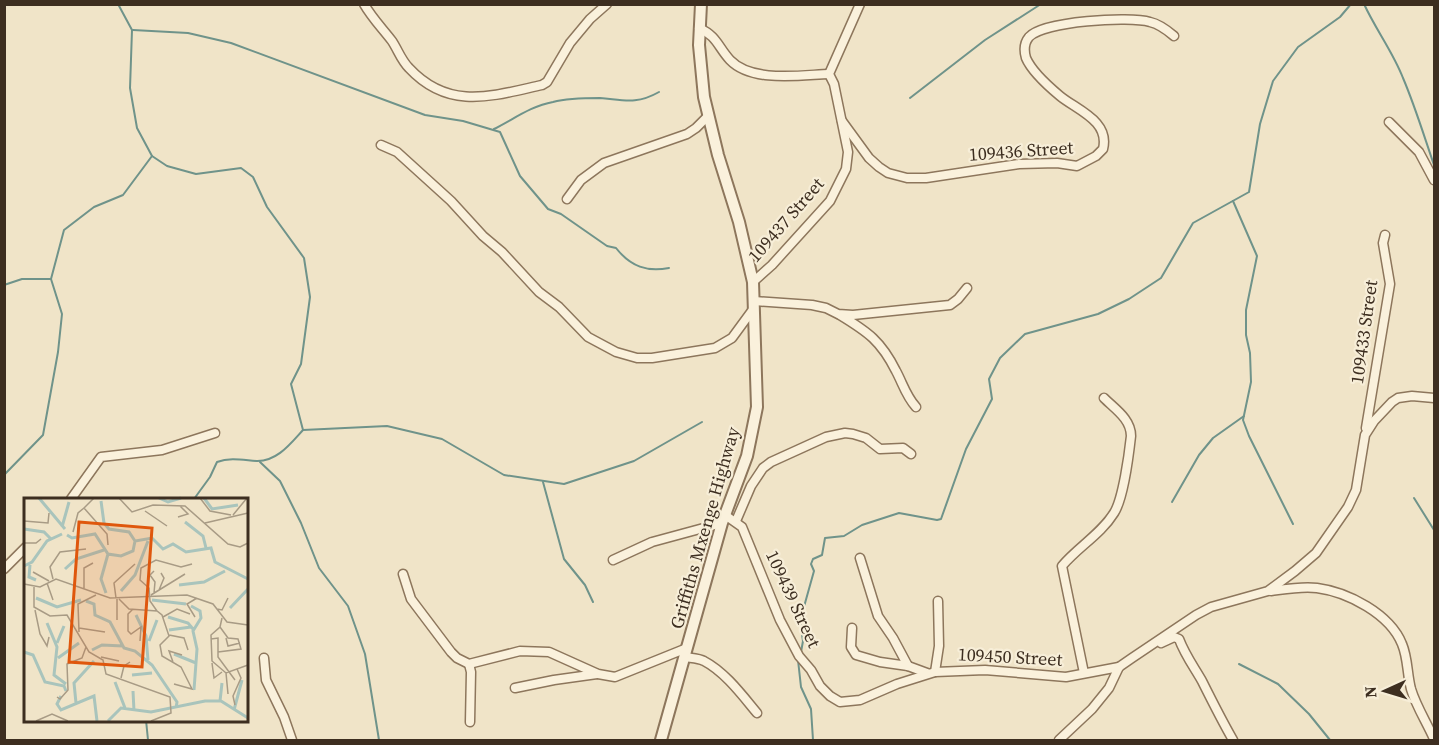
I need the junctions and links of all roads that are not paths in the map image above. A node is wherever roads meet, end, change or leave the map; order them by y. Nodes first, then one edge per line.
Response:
1 (364, 4) edge
2 (608, 4) edge
3 (701, 4) edge
4 (858, 9) edge
5 (699, 28) junction
6 (1174, 36) dead end
7 (829, 74) junction
8 (708, 116) junction
9 (842, 121) junction
10 (1389, 122) dead end
11 (381, 145) dead end
12 (1434, 180) edge
13 (567, 199) dead end
14 (1385, 235) dead end
15 (753, 282) junction
16 (967, 288) dead end
17 (754, 304) junction
18 (838, 314) junction
19 (1104, 398) dead end
20 (1434, 398) edge
21 (916, 407) dead end
22 (215, 433) dead end
23 (1365, 435) junction
24 (911, 454) dead end
25 (72, 498) edge
26 (723, 519) junction
27 (736, 521) junction
28 (24, 549) edge
29 (860, 558) dead end
30 (613, 560) dead end
31 (4, 569) edge
32 (403, 574) dead end
33 (1268, 591) junction
34 (938, 601) dead end
35 (852, 628) dead end
36 (686, 652) junction
37 (1141, 652) junction
38 (264, 658) dead end
39 (468, 664) junction
40 (908, 666) junction
41 (1119, 667) junction
42 (931, 672) junction
43 (1084, 673) junction
44 (598, 674) junction
45 (515, 688) dead end
46 (757, 712) dead end
47 (470, 722) dead end
48 (1434, 739) edge
49 (292, 741) edge
50 (661, 741) edge
51 (1059, 741) edge
52 (1233, 741) edge

1 - 2 street
3 - 5 street, Griffiths Mxenge Highway
4 - 7 street
5 - 7 street
5 - 8 street, Griffiths Mxenge Highway
6 - 9 street, 109436 Street
7 - 9 street, 109437 Street
8 - 13 street
8 - 15 street, Griffiths Mxenge Highway
9 - 15 street, 109437 Street
10 - 12 street
11 - 17 street
14 - 23 street, 109433 Street
15 - 17 street, Griffiths Mxenge Highway
16 - 18 street
17 - 18 street
17 - 26 street, Griffiths Mxenge Highway
18 - 21 street
19 - 43 street, 109450 Street
20 - 23 street
22 - 25 street
23 - 33 street, 109433 Street
24 - 27 street
26 - 27 street
26 - 30 street
26 - 36 street, Griffiths Mxenge Highway
27 - 42 street, 109439 Street
28 - 31 street
29 - 40 street
32 - 39 street
33 - 37 street
33 - 48 street
34 - 42 street
35 - 40 street
36 - 44 street
36 - 46 street
36 - 50 street, Griffiths Mxenge Highway
37 - 41 street
37 - 52 street
38 - 49 street
39 - 44 street
39 - 47 street
40 - 42 street
41 - 43 street, 109450 Street
41 - 51 street
42 - 43 street, 109450 Street
44 - 45 street

